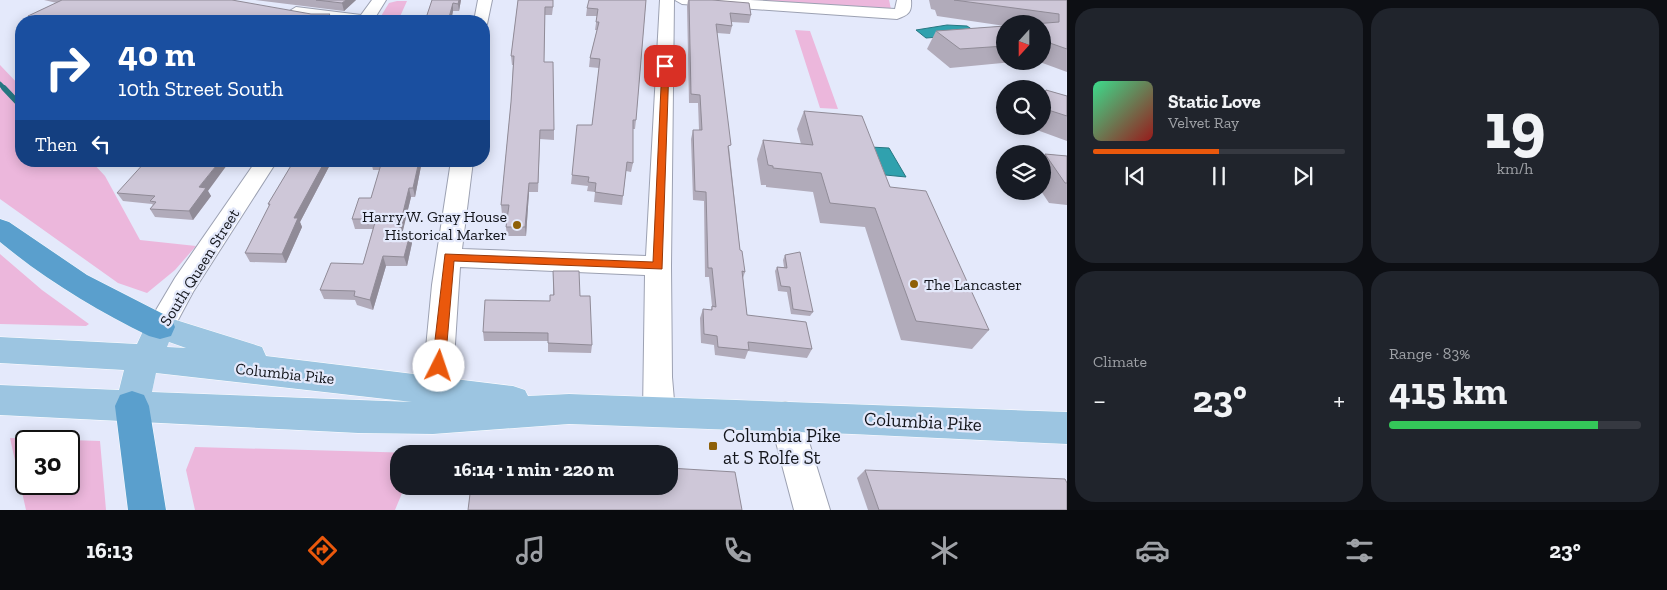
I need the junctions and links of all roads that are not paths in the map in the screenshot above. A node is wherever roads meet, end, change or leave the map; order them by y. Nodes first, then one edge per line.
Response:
1 (380, 0) edge
2 (485, 0) edge
3 (667, 0) edge
4 (682, 0) edge
5 (904, 0) edge
6 (285, 10) edge
7 (321, 15) edge
8 (369, 15) edge
9 (483, 15) edge
10 (263, 167) edge
11 (461, 167) edge
12 (0, 228) edge
13 (449, 257) junction
14 (658, 266) junction
15 (160, 327) junction
16 (0, 350) edge
17 (144, 359) junction
18 (347, 380) junction
19 (437, 390) junction
20 (0, 400) edge
21 (132, 406) junction
22 (569, 409) junction
23 (659, 412) junction
24 (785, 416) junction
25 (1067, 428) edge
26 (147, 510) edge
27 (812, 510) edge

1 - 8 street
2 - 9 street
3 - 14 street
4 - 5 street
6 - 7 street
10 - 15 street, South Queen Street
11 - 13 street
12 - 15 highway
13 - 14 street
13 - 19 street
14 - 23 street
15 - 17 main road, South Queen Street
15 - 18 main road
16 - 17 main road, Columbia Pike
17 - 18 main road, Columbia Pike
17 - 21 main road, South Queen Street
18 - 19 main road, Columbia Pike
19 - 22 main road, Columbia Pike
20 - 21 main road, Columbia Pike
21 - 22 main road, Columbia Pike
21 - 26 highway
22 - 23 main road, Columbia Pike
23 - 24 main road, Columbia Pike
24 - 25 main road, Columbia Pike
24 - 27 street

